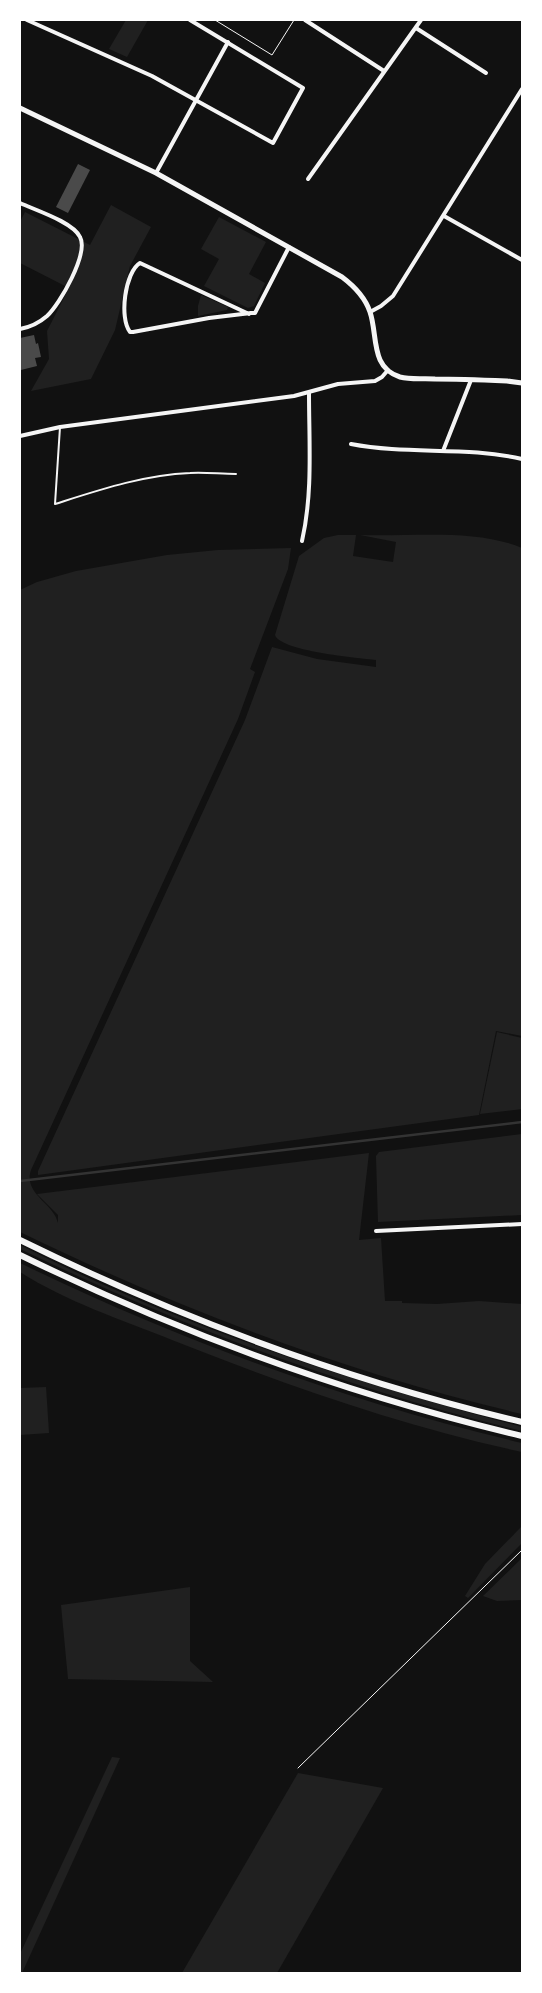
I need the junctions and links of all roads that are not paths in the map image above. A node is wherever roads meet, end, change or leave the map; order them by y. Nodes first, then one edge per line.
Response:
1 (27, 20) edge
2 (190, 20) edge
3 (305, 20) edge
4 (421, 20) edge
5 (416, 28) junction
6 (228, 42) junction
7 (384, 71) junction
8 (486, 73) dead end
9 (522, 89) edge
10 (517, 95) junction
11 (522, 99) edge
12 (197, 100) junction
13 (20, 108) edge
14 (156, 172) junction
15 (308, 179) dead end
16 (20, 203) edge
17 (444, 216) junction
18 (289, 247) junction
19 (522, 260) edge
20 (370, 312) junction
21 (249, 314) junction
22 (20, 329) edge
23 (388, 370) junction
24 (471, 380) junction
25 (522, 383) edge
26 (309, 393) junction
27 (60, 427) junction
28 (20, 436) edge
29 (351, 444) dead end
30 (443, 451) junction
31 (522, 460) edge
32 (236, 474) dead end
33 (302, 541) dead end
34 (522, 1224) edge
35 (376, 1231) dead end
36 (20, 1240) edge
37 (20, 1254) edge
38 (522, 1422) edge
39 (522, 1436) edge

1 - 12 street
2 - 6 street
3 - 7 street
4 - 5 street
5 - 7 street
5 - 8 street
6 - 12 street
6 - 12 street
7 - 15 street
9 - 10 street
10 - 11 street
10 - 17 street
12 - 14 street
13 - 14 street
14 - 18 street
16 - 22 street
17 - 19 street
17 - 20 street
18 - 20 street
18 - 21 street
20 - 23 street
21 - 21 street
23 - 24 street
23 - 26 street
24 - 25 street
24 - 30 street
26 - 27 street
26 - 33 street
27 - 28 street
27 - 32 lane
29 - 30 street
30 - 31 street
34 - 35 street
36 - 38 highway
37 - 39 highway

